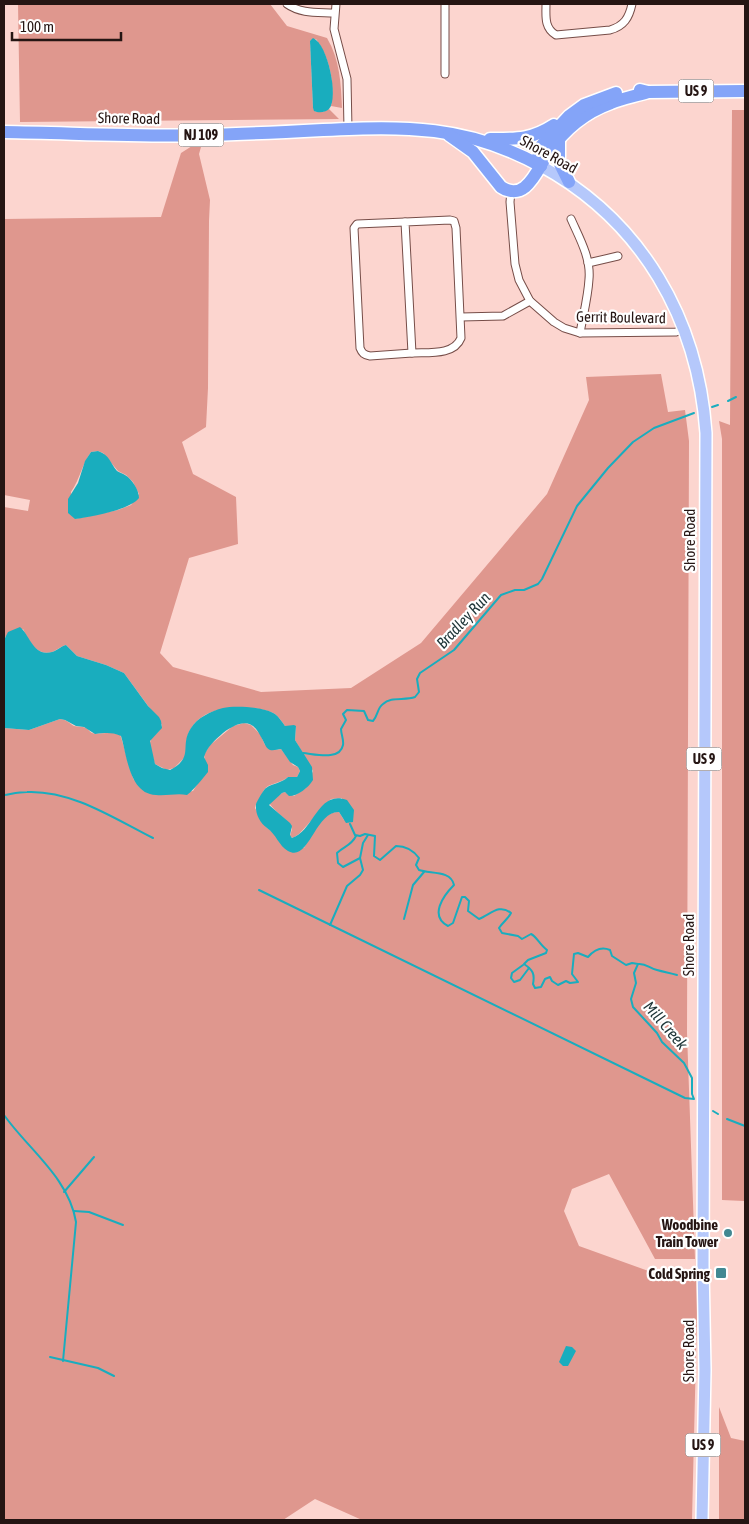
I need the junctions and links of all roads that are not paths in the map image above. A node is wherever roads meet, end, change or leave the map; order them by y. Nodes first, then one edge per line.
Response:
1 (287, 4) edge
2 (336, 4) edge
3 (445, 4) edge
4 (546, 4) edge
5 (632, 4) edge
6 (334, 13) junction
7 (445, 74) dead end
8 (745, 91) edge
9 (648, 92) junction
10 (569, 116) junction
11 (348, 129) junction
12 (4, 132) edge
13 (445, 132) junction
14 (476, 139) junction
15 (559, 139) junction
16 (540, 166) junction
17 (569, 182) junction
18 (511, 191) junction
19 (572, 219) dead end
20 (405, 222) junction
21 (618, 256) dead end
22 (588, 263) junction
23 (530, 301) junction
24 (461, 317) junction
25 (685, 329) junction
26 (580, 333) junction
27 (412, 353) junction
28 (702, 1520) edge

1 - 6 street
2 - 6 street
3 - 7 street
4 - 5 street
6 - 11 street
8 - 9 highway, US 9
9 - 10 highway, US 9
9 - 15 highway, US 9
10 - 14 highway
10 - 16 highway, US 9
11 - 12 highway, Shore Road / NJ 109
11 - 13 highway, Shore Road / NJ 109
13 - 14 highway, Shore Road / NJ 109
13 - 18 highway
14 - 16 highway, Shore Road / NJ 109
15 - 16 highway
15 - 17 highway, US 9
16 - 17 main road, Shore Road / US 9
16 - 18 highway
17 - 25 main road, Shore Road / US 9
18 - 23 street, Gerrit Boulevard
19 - 22 street
20 - 24 street
20 - 27 street
20 - 27 street
21 - 22 street
22 - 26 street
23 - 24 street
23 - 26 street, Gerrit Boulevard
24 - 27 street
25 - 26 street, Gerrit Boulevard
25 - 28 main road, Shore Road / US 9

